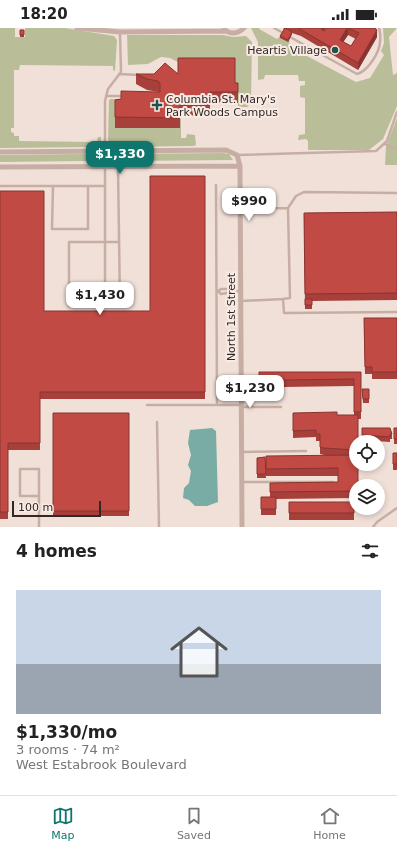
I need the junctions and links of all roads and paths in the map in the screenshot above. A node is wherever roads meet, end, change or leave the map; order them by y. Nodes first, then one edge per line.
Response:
1 (77, 28) edge
2 (244, 28) edge
3 (274, 28) edge
4 (379, 28) edge
5 (225, 30) edge
6 (120, 32) junction
7 (283, 33) edge
8 (290, 37) edge
9 (119, 74) junction
10 (143, 75) edge
11 (106, 96) junction
12 (127, 96) edge
13 (397, 112) edge
14 (384, 144) junction
15 (397, 149) edge
16 (105, 151) junction
17 (0, 152) edge
18 (237, 155) junction
19 (240, 166) junction
20 (0, 167) edge
21 (105, 167) junction
22 (118, 167) junction
23 (216, 185) dead end
24 (0, 186) edge
25 (53, 186) junction
26 (104, 186) junction
27 (88, 187) junction
28 (397, 193) edge
29 (288, 208) junction
30 (240, 209) junction
31 (105, 242) junction
32 (118, 242) junction
33 (217, 291) junction
34 (240, 292) junction
35 (283, 299) junction
36 (240, 301) junction
37 (106, 304) junction
38 (397, 312) edge
39 (147, 405) dead end
40 (217, 405) junction
41 (241, 406) junction
42 (282, 407) dead end
43 (157, 422) dead end
44 (306, 451) dead end
45 (242, 452) junction
46 (242, 482) junction
47 (333, 482) edge
48 (39, 496) junction
49 (397, 508) edge
50 (39, 527) edge
51 (159, 527) edge
52 (242, 527) edge
53 (373, 527) edge

1 - 6 street
2 - 5 street
3 - 7 lane
4 - 8 lane
5 - 6 street
6 - 9 lane
9 - 10 lane
9 - 11 lane
11 - 12 lane
11 - 16 lane
13 - 14 lane
14 - 15 lane
14 - 18 lane
16 - 17 street
16 - 18 street
16 - 21 lane
16 - 22 lane
18 - 19 street, North 1st Street
19 - 22 street
19 - 30 street, North 1st Street
20 - 21 street
21 - 22 street
21 - 26 lane
22 - 32 lane
23 - 33 lane
24 - 25 lane
25 - 27 lane
25 - 27 lane
26 - 27 lane
26 - 31 lane
28 - 29 lane
29 - 30 lane
29 - 35 lane
30 - 34 street, North 1st Street
31 - 32 lane
31 - 37 lane
31 - 37 lane
32 - 37 lane
33 - 34 lane
33 - 40 lane
34 - 36 street, North 1st Street
35 - 36 lane
35 - 38 lane
36 - 41 street, North 1st Street
39 - 40 lane
40 - 41 lane
41 - 42 lane
41 - 45 street, North 1st Street
43 - 51 lane
44 - 45 lane
45 - 46 street, North 1st Street
46 - 47 lane
46 - 52 street, North 1st Street
48 - 48 lane
48 - 50 lane
49 - 53 lane

